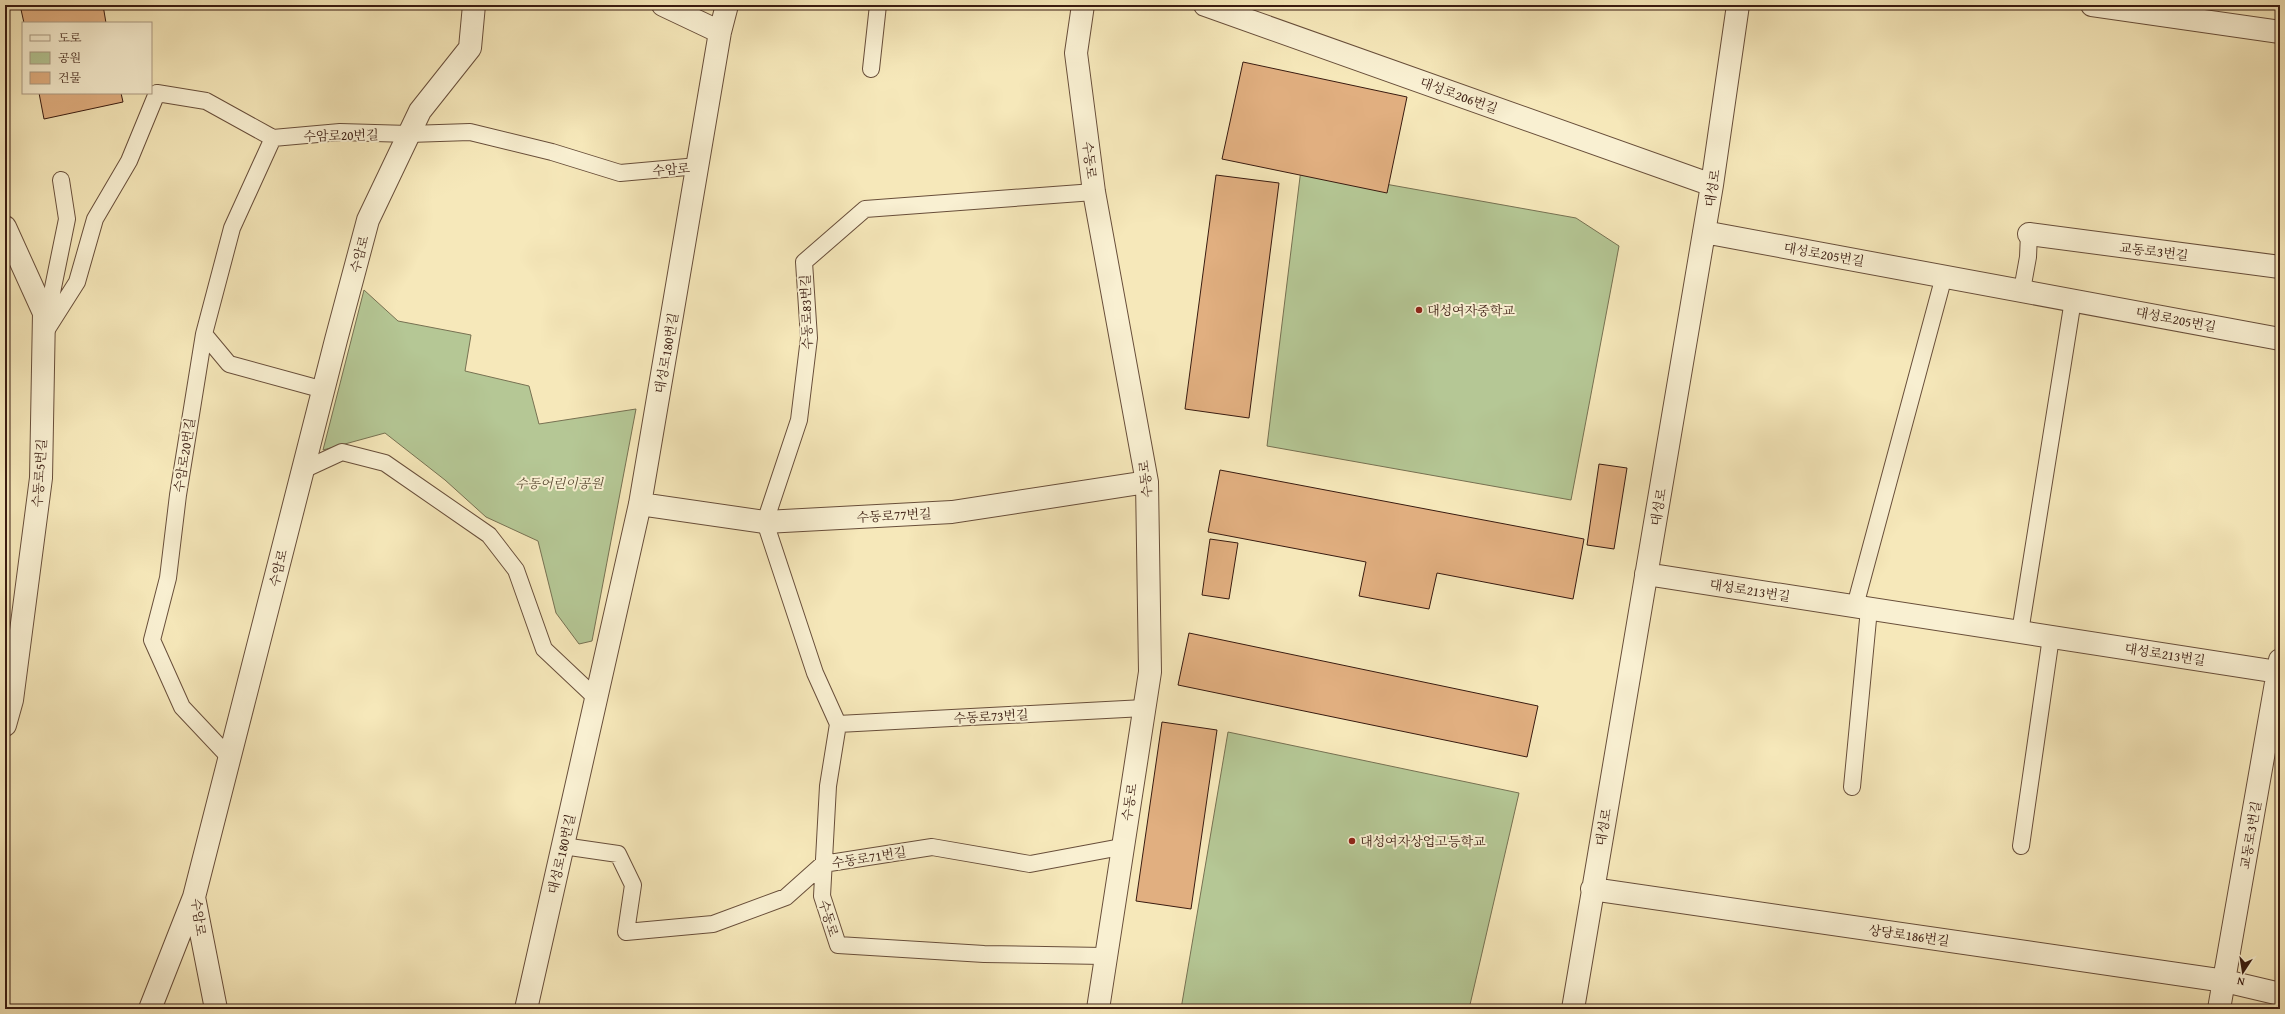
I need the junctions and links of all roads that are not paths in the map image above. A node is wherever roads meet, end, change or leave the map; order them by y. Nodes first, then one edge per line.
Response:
1 (474, 5) edge
2 (663, 5) edge
3 (727, 5) edge
4 (878, 5) edge
5 (1083, 5) edge
6 (1205, 5) edge
7 (1738, 5) edge
8 (2092, 5) edge
9 (720, 32) junction
10 (2280, 32) edge
11 (871, 69) dead end
12 (409, 134) junction
13 (273, 138) junction
14 (698, 166) junction
15 (61, 180) dead end
16 (1712, 186) junction
17 (1094, 192) junction
18 (5, 227) edge
19 (1704, 232) junction
20 (2028, 234) joint
21 (2280, 267) edge
22 (1944, 276) junction
23 (2022, 290) junction
24 (2073, 300) junction
25 (44, 334) junction
26 (204, 334) junction
27 (2280, 339) edge
28 (324, 390) junction
29 (304, 470) junction
30 (1147, 482) junction
31 (640, 504) junction
32 (765, 522) junction
33 (1646, 574) junction
34 (1862, 608) junction
35 (2020, 632) junction
36 (2051, 637) junction
37 (2279, 666) edge
38 (596, 698) junction
39 (1144, 708) junction
40 (838, 724) junction
41 (5, 725) edge
42 (230, 758) junction
43 (1852, 787) dead end
44 (563, 846) junction
45 (2021, 846) dead end
46 (1122, 847) junction
47 (823, 864) junction
48 (1592, 889) junction
49 (194, 897) junction
50 (1104, 956) junction
51 (2225, 981) junction
52 (2280, 994) edge
53 (150, 1009) edge
54 (216, 1009) edge
55 (526, 1009) edge
56 (1098, 1009) edge
57 (1573, 1009) edge
58 (2219, 1009) edge

1 - 12 street, 수암로
2 - 9 street
3 - 9 street, 대성로180번길
4 - 11 lane
5 - 17 street, 수동로
6 - 16 street, 대성로206번길
7 - 16 street, 대성로
8 - 10 street
9 - 14 street, 대성로180번길
12 - 13 lane, 수암로20번길
12 - 14 lane, 수암로
12 - 28 street, 수암로
13 - 25 lane
13 - 26 lane, 수암로20번길
14 - 31 street, 대성로180번길
15 - 25 lane
16 - 19 street, 대성로
17 - 30 street, 수동로
17 - 32 lane, 수동로83번길
18 - 25 street, 수동로5번길
19 - 22 street, 대성로205번길
19 - 33 street, 대성로
20 - 21 street, 교동로3번길
20 - 23 lane
22 - 23 street, 대성로205번길
22 - 34 lane
23 - 24 street, 대성로205번길
24 - 27 street, 대성로205번길
24 - 35 lane
25 - 41 street, 수동로5번길
26 - 28 lane
26 - 42 lane, 수암로20번길
28 - 29 street, 수암로
29 - 38 lane
29 - 42 street, 수암로
30 - 32 street, 수동로77번길
30 - 39 street, 수동로
31 - 32 street, 수동로77번길
31 - 38 street, 대성로180번길
32 - 40 lane
33 - 34 street, 대성로213번길
33 - 48 street, 대성로
34 - 35 street, 대성로213번길
34 - 43 lane
35 - 36 street, 대성로213번길
36 - 37 street, 대성로213번길
36 - 45 lane
37 - 51 street, 교동로3번길
38 - 44 street, 대성로180번길
39 - 40 lane, 수동로73번길
39 - 46 street, 수동로
40 - 47 lane
42 - 49 street, 수암로
44 - 47 lane, 수동로71번길
44 - 55 street, 대성로180번길
46 - 47 lane, 수동로71번길
46 - 50 street, 수동로
47 - 50 lane, 수동로
48 - 51 street, 상당로186번길
48 - 57 street, 대성로
49 - 53 street
49 - 54 street, 수암로
50 - 56 street, 수동로
51 - 52 street, 상당로186번길
51 - 58 street, 교동로3번길

